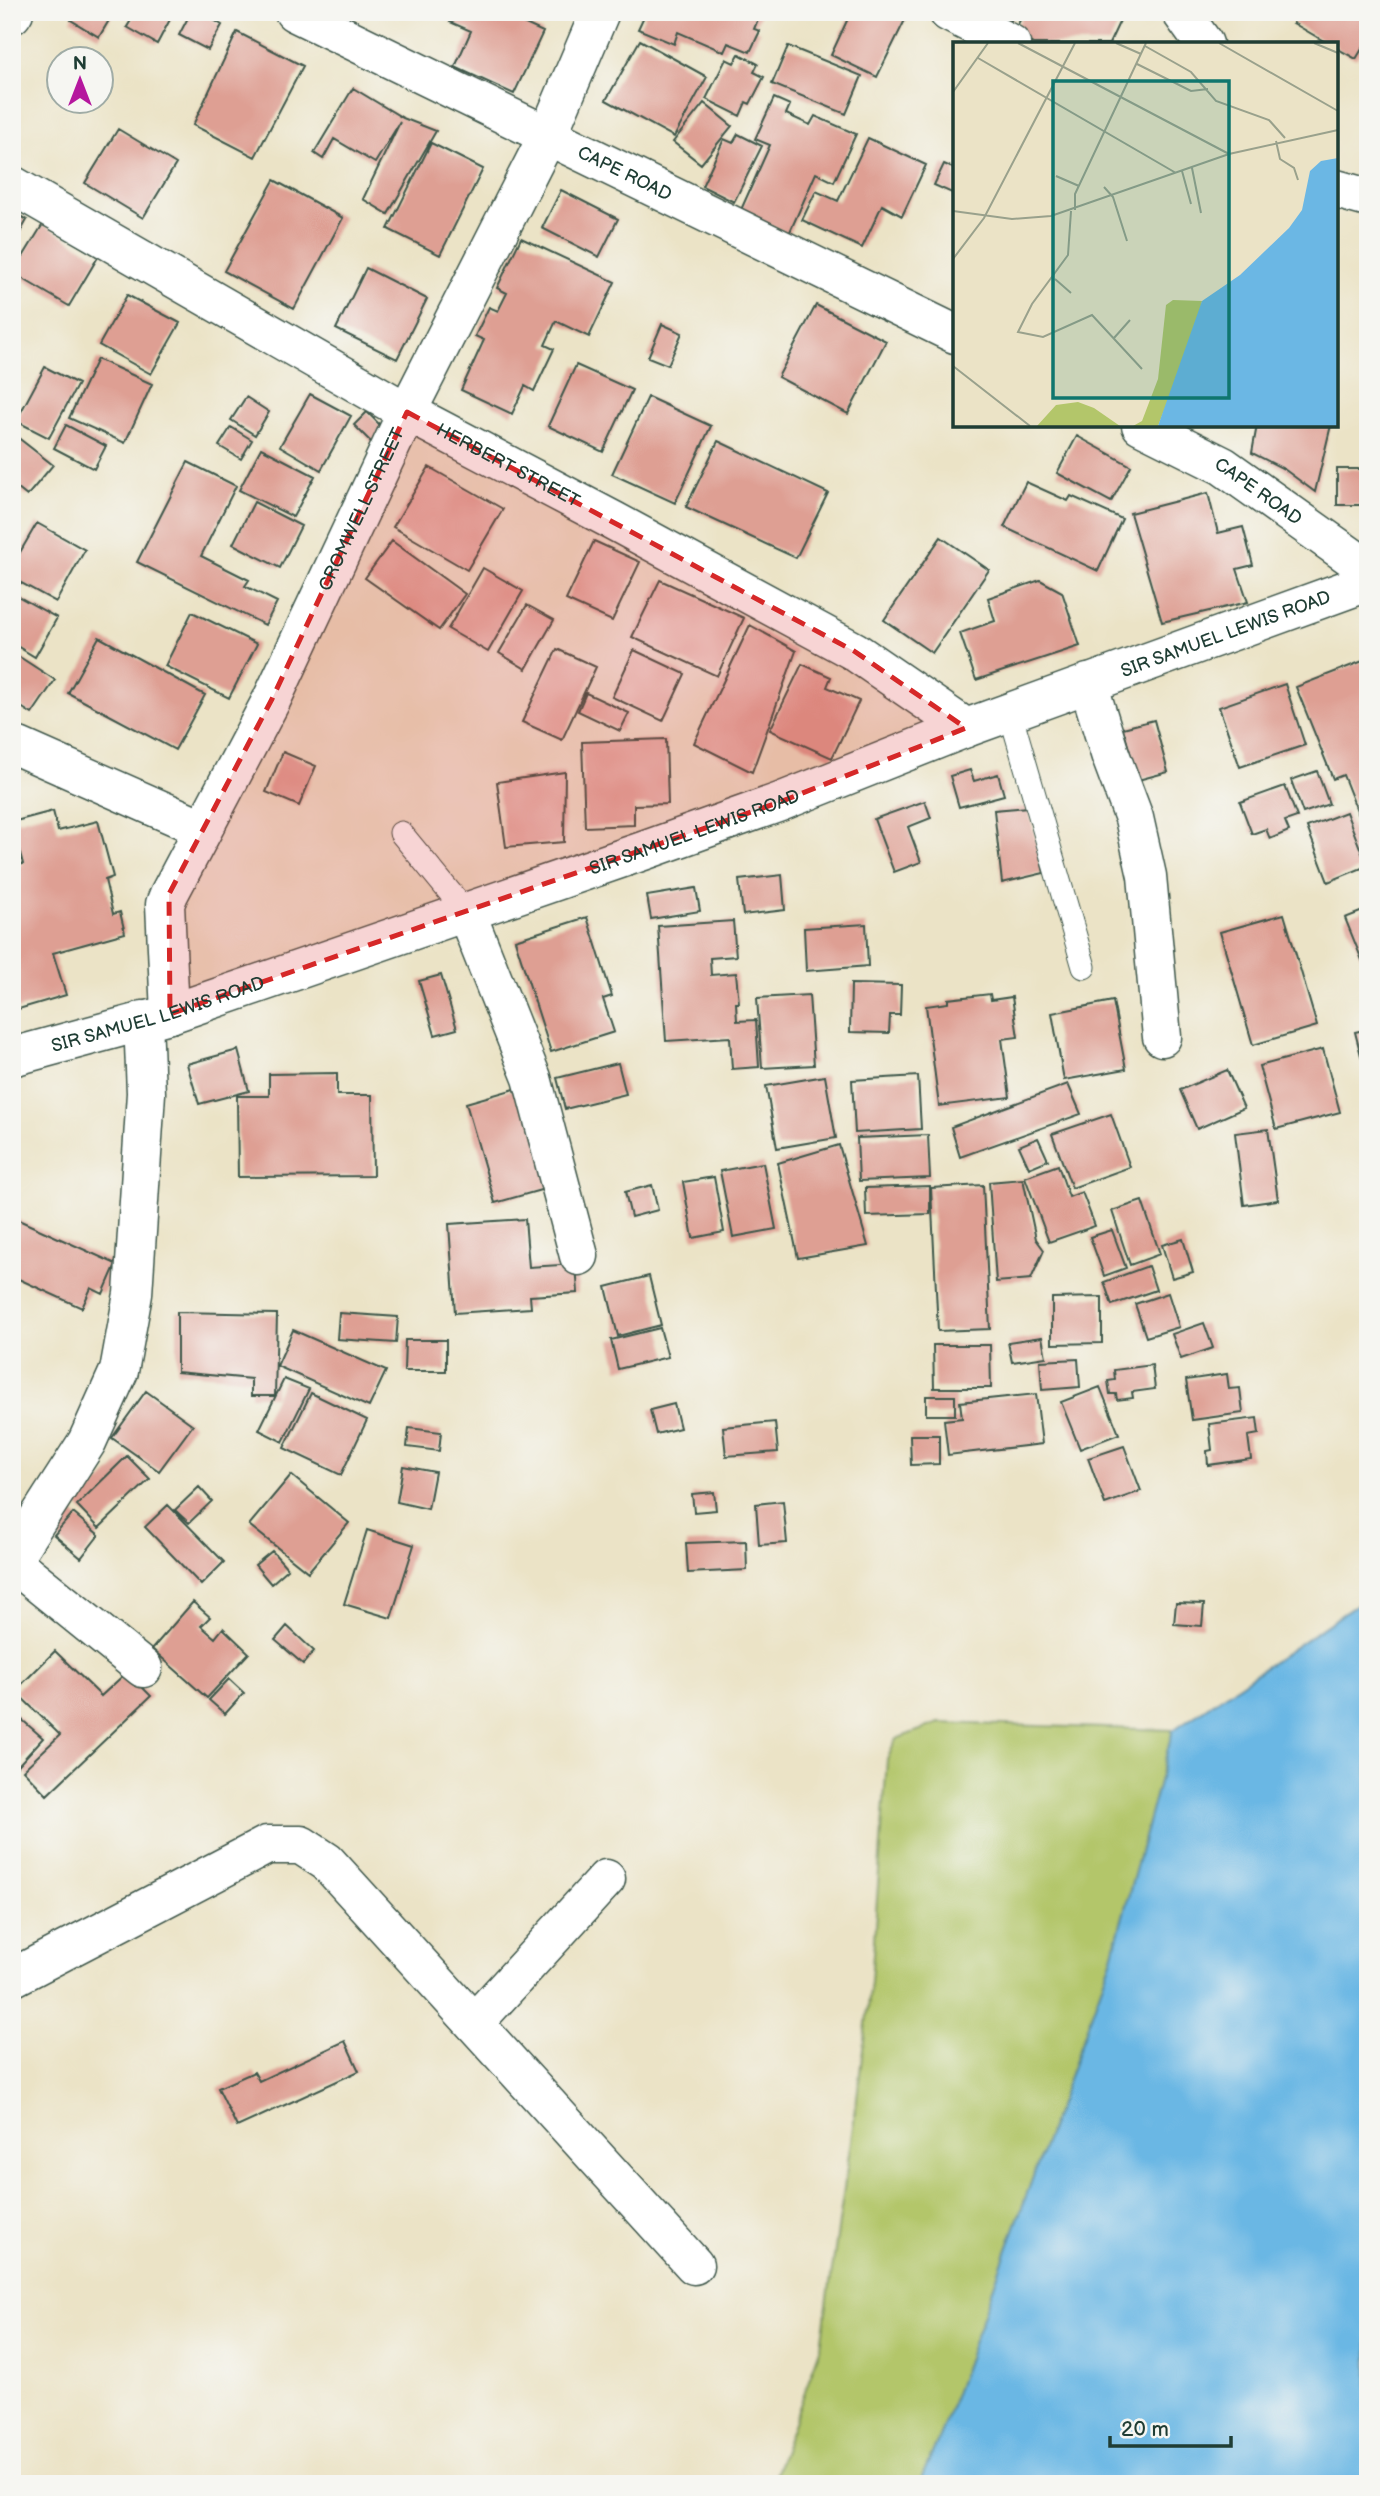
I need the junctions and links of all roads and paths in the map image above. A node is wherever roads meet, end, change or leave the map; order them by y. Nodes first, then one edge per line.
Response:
1 (294, 12) edge
2 (600, 12) edge
3 (948, 12) edge
4 (1181, 12) edge
5 (1007, 42) edge
6 (1203, 42) edge
7 (547, 136) junction
8 (12, 185) edge
9 (1338, 189) edge
10 (1368, 198) edge
11 (953, 333) edge
12 (407, 412) junction
13 (1145, 427) edge
14 (1368, 569) edge
15 (1368, 582) edge
16 (1088, 683) junction
17 (1010, 712) junction
18 (966, 728) junction
19 (19, 747) dead end
20 (202, 828) junction
21 (401, 833) dead end
22 (466, 912) junction
23 (1084, 967) dead end
24 (157, 1017) junction
25 (1162, 1037) dead end
26 (12, 1057) edge
27 (579, 1256) dead end
28 (12, 1560) edge
29 (143, 1668) dead end
30 (606, 1880) dead end
31 (12, 1978) edge
32 (474, 2023) junction
33 (694, 2265) dead end

1 - 7 street, CAPE ROAD
2 - 7 street, CROMWELL STREET
3 - 5 street
4 - 6 street
7 - 11 street, CAPE ROAD
7 - 12 street, CROMWELL STREET
8 - 12 street, HERBERT STREET
9 - 10 street
12 - 18 street, HERBERT STREET
12 - 20 street, CROMWELL STREET
13 - 14 street, CAPE ROAD
15 - 16 street, SIR SAMUEL LEWIS ROAD
16 - 17 street, SIR SAMUEL LEWIS ROAD
16 - 25 street
17 - 18 street, SIR SAMUEL LEWIS ROAD
17 - 23 lane
18 - 22 street, SIR SAMUEL LEWIS ROAD
19 - 20 street
20 - 24 street, CROMWELL STREET
21 - 22 lane
22 - 24 street, SIR SAMUEL LEWIS ROAD
22 - 27 street
24 - 26 street, SIR SAMUEL LEWIS ROAD
24 - 28 street, CROMWELL STREET
28 - 29 street
30 - 32 street
31 - 32 street
32 - 33 street

